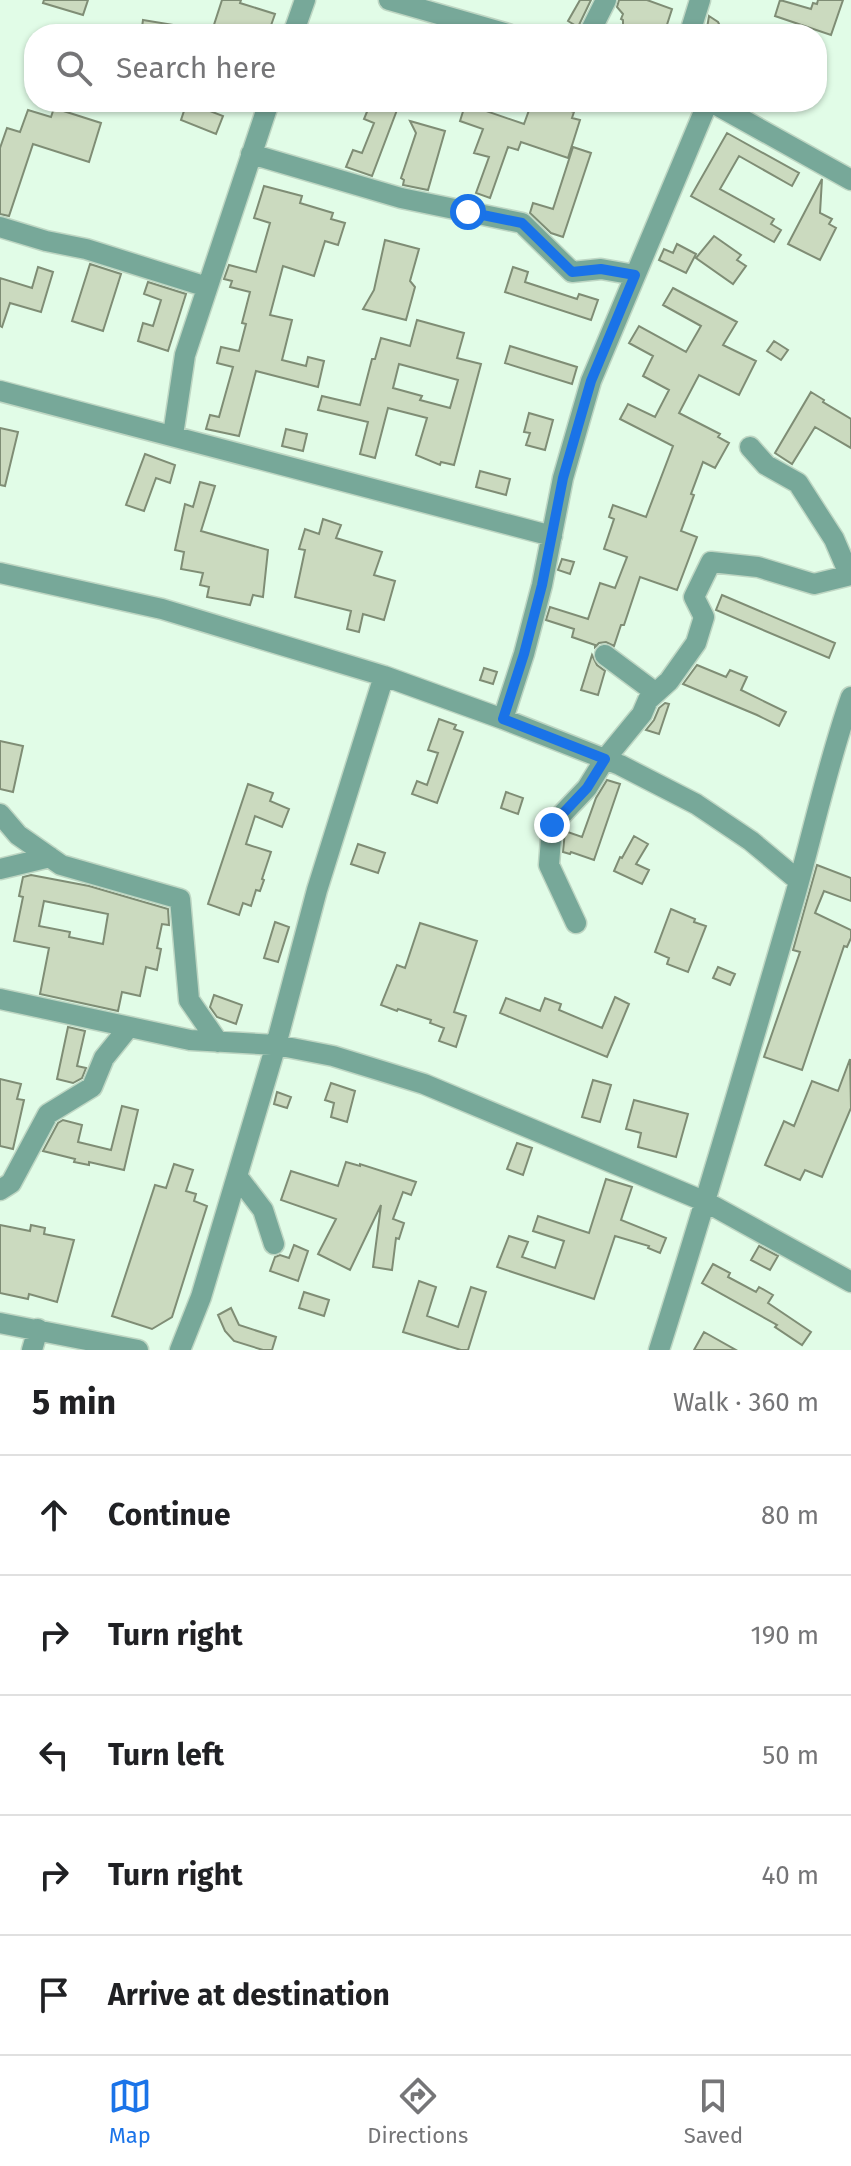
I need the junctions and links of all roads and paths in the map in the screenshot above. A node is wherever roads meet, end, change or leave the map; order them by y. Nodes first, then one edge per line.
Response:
1 (305, 0) edge
2 (389, 0) edge
3 (606, 0) edge
4 (700, 0) edge
5 (297, 24) edge
6 (473, 24) edge
7 (594, 24) edge
8 (693, 24) edge
9 (266, 112) edge
10 (705, 112) edge
11 (727, 112) edge
12 (251, 154) junction
13 (851, 180) edge
14 (0, 227) edge
15 (635, 275) junction
16 (207, 287) junction
17 (0, 391) edge
18 (173, 435) junction
19 (750, 447) dead end
20 (552, 536) junction
21 (0, 573) edge
22 (850, 574) edge
23 (605, 655) dead end
24 (384, 676) junction
25 (656, 693) junction
26 (851, 697) edge
27 (503, 719) junction
28 (605, 759) junction
29 (0, 814) edge
30 (50, 857) junction
31 (0, 869) edge
32 (799, 881) junction
33 (576, 923) dead end
34 (0, 999) edge
35 (129, 1027) junction
36 (218, 1042) junction
37 (276, 1045) junction
38 (237, 1176) junction
39 (0, 1190) edge
40 (706, 1202) junction
41 (274, 1244) dead end
42 (851, 1282) edge
43 (0, 1323) edge
44 (38, 1329) junction
45 (32, 1350) edge
46 (138, 1350) edge
47 (180, 1350) edge
48 (659, 1350) edge

1 - 5 street
2 - 6 street
3 - 7 street
4 - 8 street
9 - 12 street
10 - 15 street
11 - 13 street
12 - 15 street
12 - 16 street
14 - 16 street
15 - 20 street
16 - 18 street
17 - 18 street
18 - 20 street
19 - 22 street
20 - 27 street
21 - 24 street
22 - 25 street
23 - 25 street
24 - 27 street
24 - 37 street
25 - 28 street
26 - 32 street
27 - 28 street
28 - 32 street
28 - 33 street
29 - 30 street
30 - 31 street
30 - 36 street
32 - 40 street
34 - 35 street
35 - 36 street
35 - 39 street
36 - 37 street
37 - 38 street
37 - 40 street
38 - 41 street
38 - 47 street
40 - 42 street
40 - 48 street
43 - 44 street
44 - 45 street
44 - 46 street

